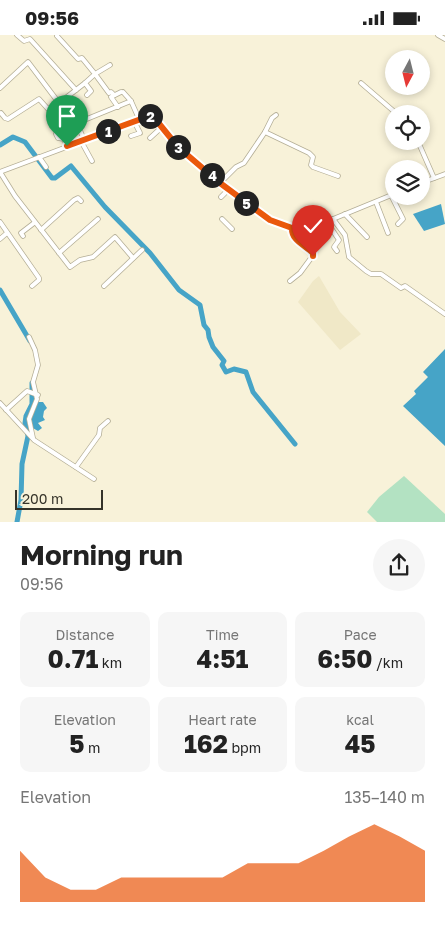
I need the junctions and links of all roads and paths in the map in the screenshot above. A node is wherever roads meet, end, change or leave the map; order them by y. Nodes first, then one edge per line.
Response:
1 (17, 35) edge
2 (438, 35) edge
3 (56, 36) dead end
4 (445, 39) edge
5 (110, 65) dead end
6 (95, 74) junction
7 (85, 83) junction
8 (361, 83) dead end
9 (0, 88) edge
10 (76, 90) junction
11 (88, 95) dead end
12 (114, 95) junction
13 (61, 101) junction
14 (131, 101) junction
15 (387, 105) edge
16 (118, 107) junction
17 (1, 113) edge
18 (276, 115) dead end
19 (139, 119) junction
20 (134, 121) junction
21 (77, 123) junction
22 (162, 127) junction
23 (265, 132) junction
24 (131, 136) dead end
25 (150, 138) dead end
26 (83, 140) junction
27 (67, 146) junction
28 (422, 150) edge
29 (38, 157) junction
30 (92, 161) dead end
31 (46, 167) dead end
32 (0, 172) edge
33 (445, 174) edge
34 (338, 176) dead end
35 (434, 178) junction
36 (430, 180) edge
37 (220, 183) junction
38 (228, 189) junction
39 (221, 197) dead end
40 (385, 198) edge
41 (81, 201) dead end
42 (376, 202) junction
43 (397, 205) edge
44 (345, 214) junction
45 (98, 219) dead end
46 (222, 219) dead end
47 (333, 219) junction
48 (0, 222) edge
49 (327, 222) junction
50 (34, 223) junction
51 (398, 224) dead end
52 (292, 228) junction
53 (232, 229) dead end
54 (41, 230) junction
55 (7, 233) junction
56 (388, 233) dead end
57 (23, 237) dead end
58 (367, 237) dead end
59 (0, 239) edge
60 (142, 250) dead end
61 (337, 251) dead end
62 (59, 253) junction
63 (133, 258) junction
64 (290, 281) dead end
65 (32, 286) dead end
66 (104, 286) dead end
67 (445, 314) edge
68 (29, 337) dead end
69 (34, 394) junction
70 (0, 403) edge
71 (6, 410) junction
72 (108, 421) dead end
73 (32, 438) junction
74 (76, 467) junction
75 (94, 479) dead end

1 - 10 street
2 - 4 street
3 - 6 street
5 - 6 street
6 - 7 street
6 - 12 street
7 - 10 street
7 - 11 street
8 - 15 street
9 - 13 street
10 - 13 street
12 - 14 street
12 - 16 street
13 - 17 street
13 - 21 street
14 - 16 street
14 - 19 street
16 - 21 street
18 - 23 street
19 - 20 street
19 - 22 street
20 - 24 street
20 - 26 street
21 - 26 street
21 - 27 street
22 - 25 street
22 - 37 street
23 - 34 street
23 - 37 street
26 - 27 street
26 - 30 street
27 - 29 street
28 - 35 street
29 - 31 street
29 - 32 street
32 - 50 street
33 - 35 street
35 - 36 street
37 - 38 street
38 - 39 street
38 - 52 street
40 - 42 street
41 - 54 street
42 - 44 street
42 - 56 street
43 - 51 street
44 - 47 street
44 - 58 street
45 - 62 street
46 - 53 street
47 - 49 street
47 - 67 street
48 - 55 street
49 - 52 street
49 - 61 street
50 - 54 street
50 - 57 street
52 - 64 street
54 - 62 street
55 - 59 street
55 - 65 street
60 - 63 street
62 - 63 street
63 - 66 street
68 - 69 street
69 - 71 street
69 - 73 street
70 - 71 street
71 - 73 street
72 - 74 street
73 - 74 street
74 - 75 street

